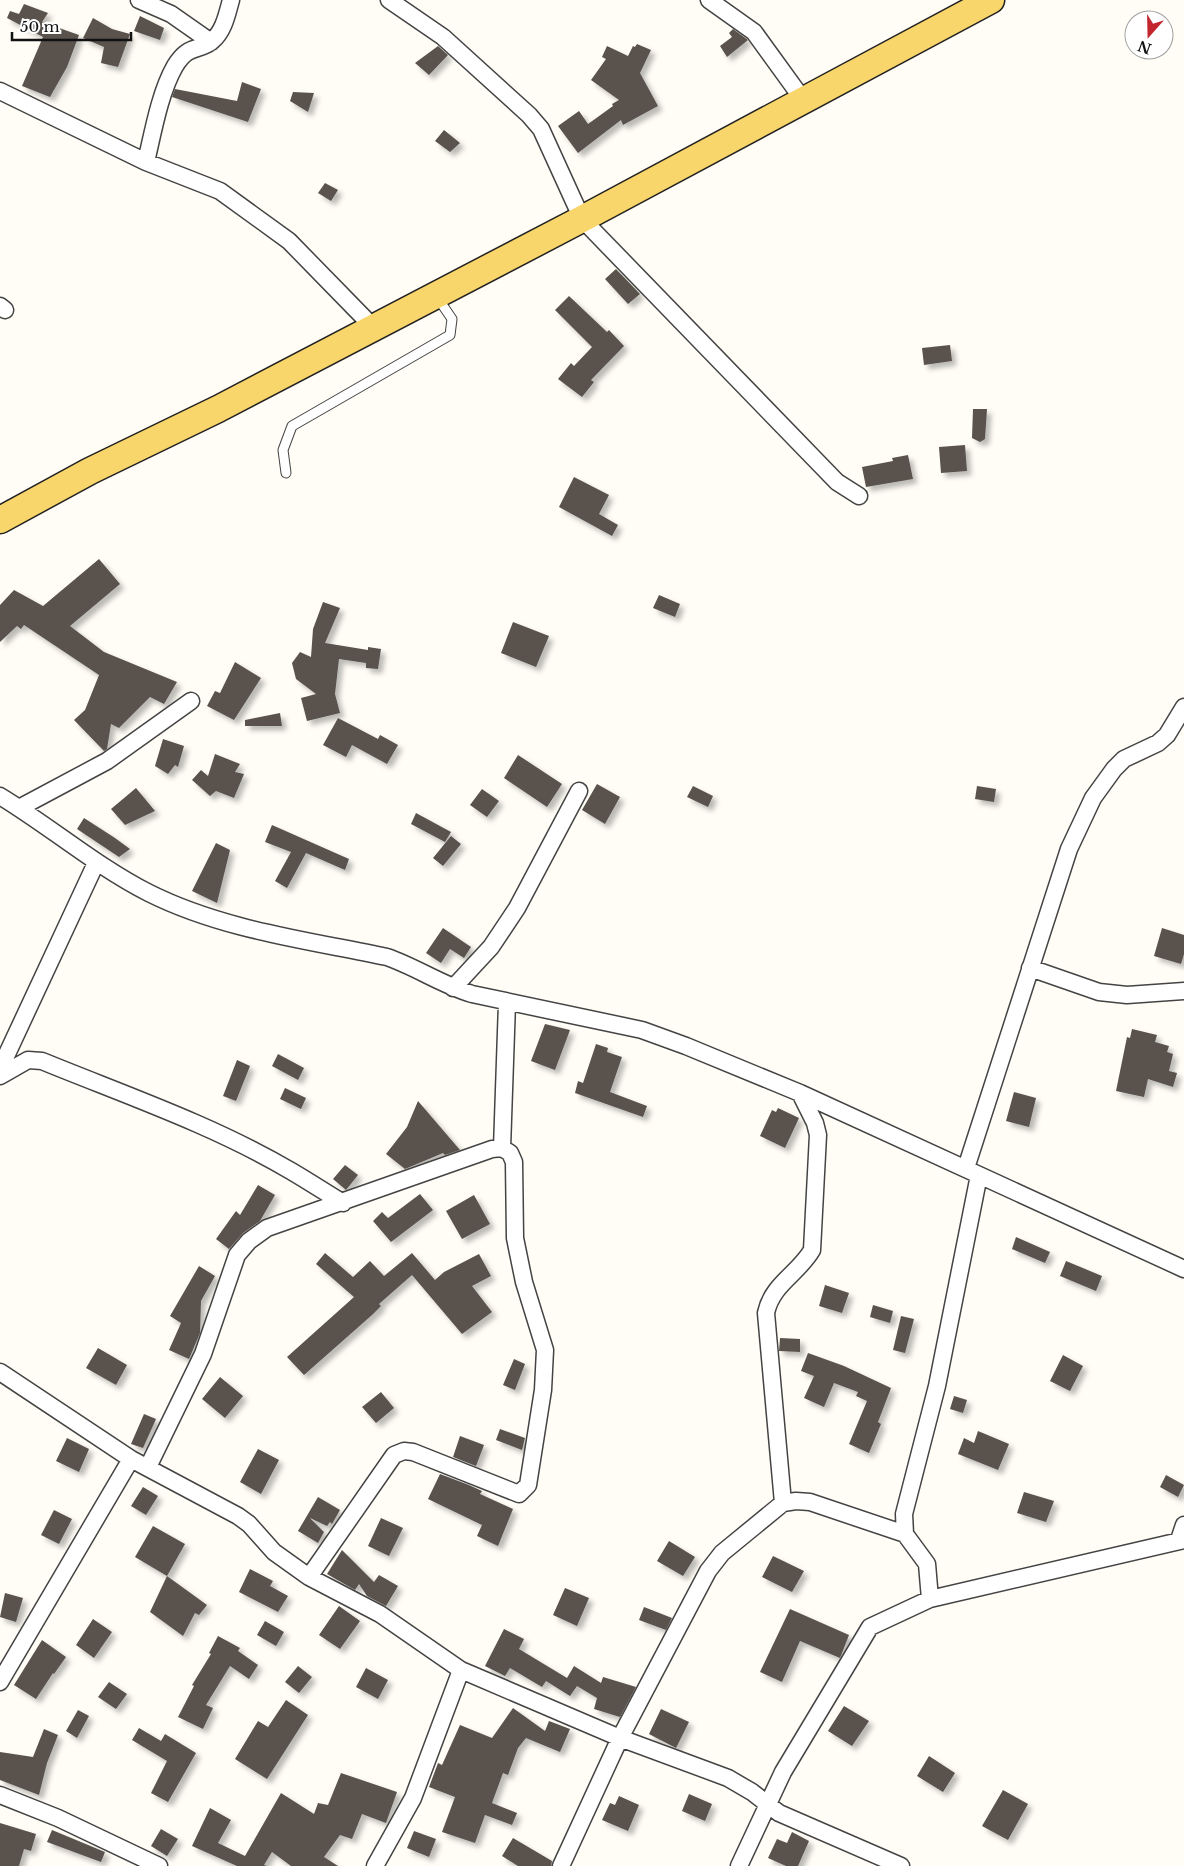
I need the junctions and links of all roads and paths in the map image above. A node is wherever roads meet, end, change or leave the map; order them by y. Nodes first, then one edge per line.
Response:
1 (139, 0) edge
2 (231, 0) edge
3 (389, 0) edge
4 (709, 0) edge
5 (991, 0) edge
6 (960, 7) edge
7 (211, 42) junction
8 (0, 91) edge
9 (804, 101) junction
10 (146, 162) junction
11 (582, 219) junction
12 (436, 295) junction
13 (373, 327) junction
14 (286, 473) dead end
15 (859, 496) dead end
16 (0, 520) edge
17 (191, 701) dead end
18 (1184, 707) edge
19 (579, 791) dead end
20 (0, 796) edge
21 (19, 808) junction
22 (96, 863) junction
23 (1030, 968) junction
24 (453, 988) junction
25 (1184, 991) edge
26 (506, 1003) junction
27 (0, 1069) edge
28 (0, 1076) edge
29 (800, 1093) junction
30 (502, 1148) junction
31 (972, 1171) junction
32 (343, 1203) junction
33 (1184, 1269) edge
34 (0, 1372) edge
35 (131, 1458) junction
36 (148, 1467) junction
37 (783, 1503) junction
38 (905, 1534) junction
39 (1182, 1535) edge
40 (309, 1577) junction
41 (930, 1600) junction
42 (461, 1670) junction
43 (0, 1682) edge
44 (620, 1738) junction
45 (0, 1795) edge
46 (768, 1803) junction
47 (126, 1859) edge
48 (158, 1866) edge
49 (375, 1866) edge
50 (561, 1866) edge
51 (739, 1866) edge
52 (901, 1866) edge

1 - 7 street
2 - 7 street
3 - 11 street
4 - 9 street
5 - 6 main road
6 - 9 main road
7 - 10 street
8 - 10 street
9 - 11 main road
10 - 13 street
11 - 12 main road
11 - 15 street
12 - 13 main road
12 - 14 lane
13 - 16 main road
17 - 21 street
18 - 23 street
19 - 24 street
20 - 21 street
21 - 22 street
22 - 24 street
22 - 27 street
23 - 25 street
23 - 31 street
24 - 26 street
26 - 29 street
26 - 30 street
28 - 32 street
29 - 31 street
29 - 37 street
30 - 32 street
30 - 40 street
31 - 33 street
31 - 38 street
32 - 36 street
34 - 35 street
35 - 36 street
35 - 43 street
36 - 40 street
37 - 38 street
37 - 44 street
38 - 41 street
39 - 41 street
40 - 42 street
41 - 46 street
42 - 44 street
42 - 49 street
44 - 46 street
44 - 50 street
45 - 47 street
46 - 51 street
46 - 52 street
47 - 48 street

